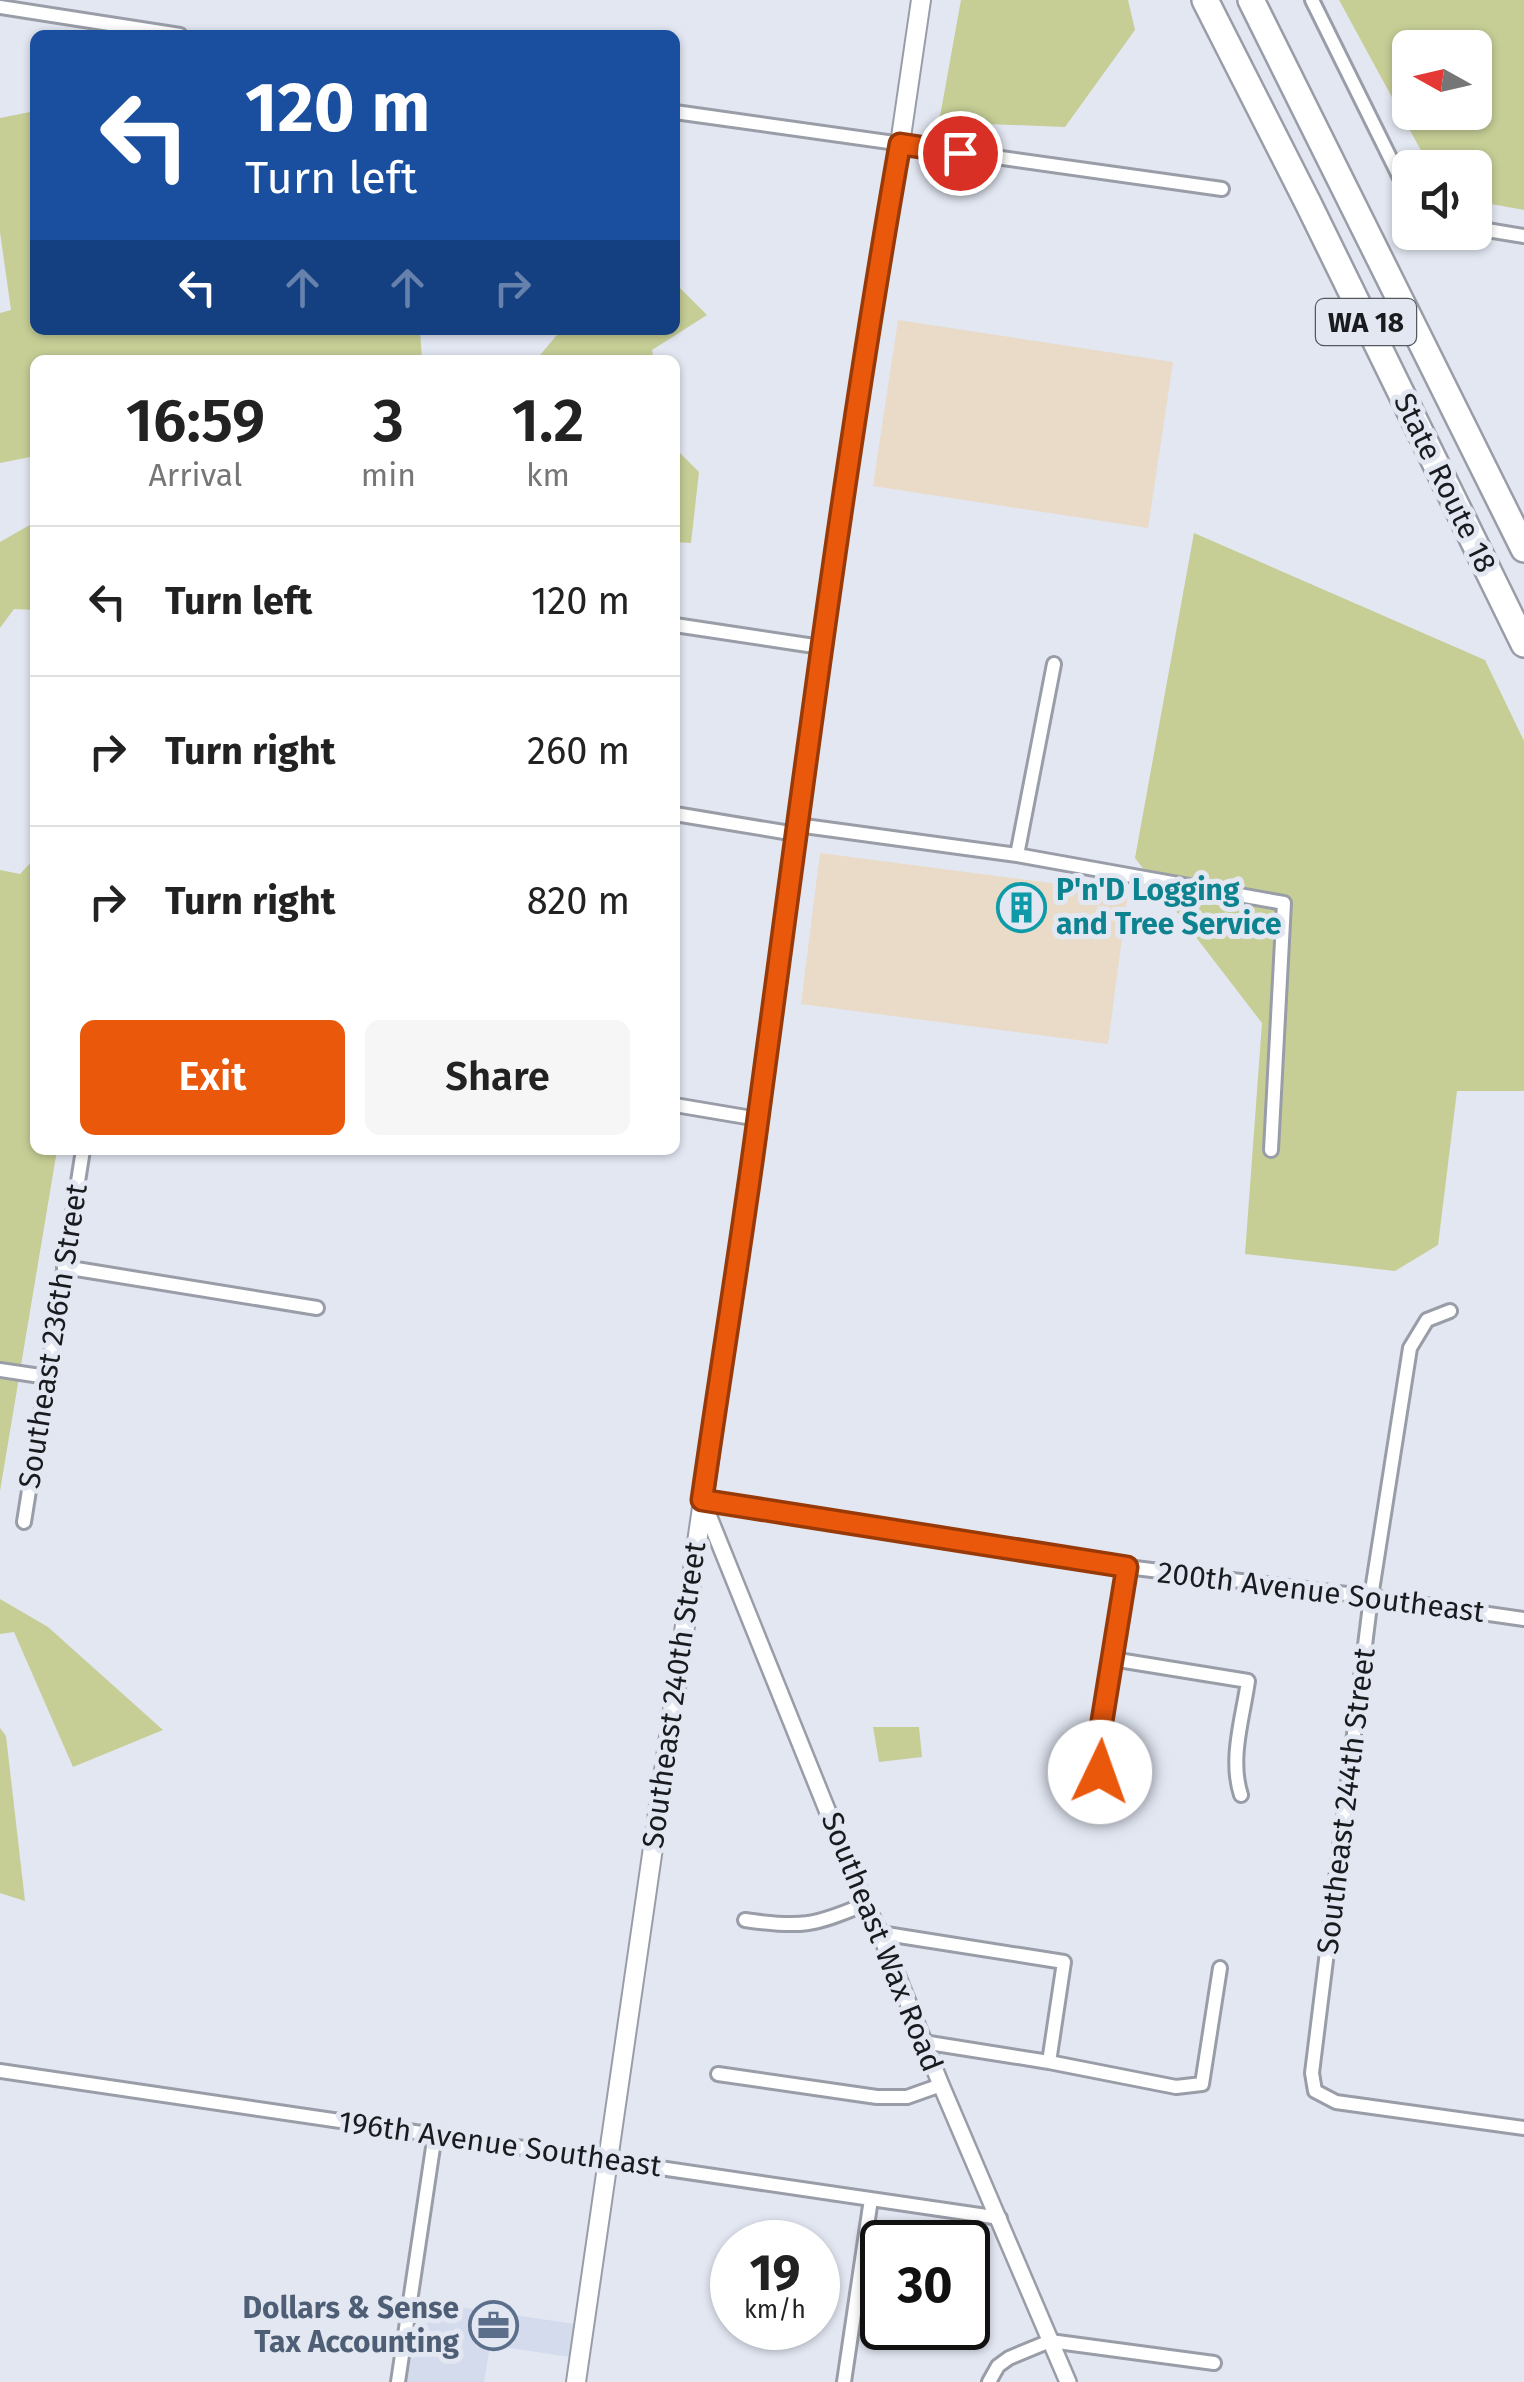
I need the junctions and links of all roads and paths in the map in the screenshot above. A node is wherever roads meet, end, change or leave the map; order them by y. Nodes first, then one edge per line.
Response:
1 (921, 0) edge
2 (1205, 0) edge
3 (1252, 0) edge
4 (1312, 0) edge
5 (0, 7) edge
6 (148, 30) edge
7 (680, 113) edge
8 (900, 144) junction
9 (1392, 162) edge
10 (1222, 189) dead end
11 (1492, 231) edge
12 (1524, 236) edge
13 (1524, 548) edge
14 (680, 626) edge
15 (1524, 644) edge
16 (820, 646) junction
17 (1054, 664) dead end
18 (680, 815) edge
19 (796, 829) junction
20 (1018, 856) junction
21 (680, 1107) edge
22 (758, 1119) junction
23 (1271, 1150) dead end
24 (82, 1155) edge
25 (64, 1267) junction
26 (317, 1308) dead end
27 (1450, 1311) dead end
28 (0, 1370) edge
29 (47, 1377) junction
30 (702, 1500) junction
31 (24, 1522) dead end
32 (1127, 1567) junction
33 (1372, 1597) junction
34 (1524, 1619) edge
35 (1112, 1660) junction
36 (1108, 1785) dead end
37 (1240, 1795) dead end
38 (866, 1904) junction
39 (745, 1920) dead end
40 (880, 1933) junction
41 (1220, 1968) dead end
42 (923, 2042) junction
43 (1048, 2062) junction
44 (0, 2070) edge
45 (718, 2074) dead end
46 (941, 2085) junction
47 (1524, 2128) edge
48 (436, 2134) junction
49 (606, 2160) junction
50 (871, 2199) junction
51 (1000, 2218) junction
52 (1050, 2341) junction
53 (1214, 2363) dead end
54 (398, 2382) edge
55 (576, 2382) edge
56 (844, 2382) edge
57 (989, 2382) edge
58 (1068, 2382) edge

1 - 8 main road, Southeast 240th Street
2 - 15 highway, State Route 18 / WA 18
3 - 13 highway, State Route 18 / WA 18
4 - 9 street
5 - 6 street
7 - 8 street
8 - 10 street
8 - 16 main road, Southeast 240th Street
11 - 12 street
14 - 16 street
16 - 19 main road, Southeast 240th Street
17 - 20 street
18 - 19 street
19 - 20 street
19 - 22 main road, Southeast 240th Street
20 - 23 street
21 - 22 street
22 - 30 main road, Southeast 240th Street
24 - 25 street, Southeast 236th Street
25 - 26 street
25 - 29 street, Southeast 236th Street
27 - 33 street, Southeast 244th Street
28 - 29 street
29 - 31 street, Southeast 236th Street
30 - 32 street, 200th Avenue Southeast
30 - 38 street, Southeast Wax Road
30 - 49 main road, Southeast 240th Street
32 - 33 street, 200th Avenue Southeast
32 - 35 street
33 - 34 street, 200th Avenue Southeast
33 - 47 street, Southeast 244th Street
35 - 36 street
35 - 37 street
38 - 39 street
38 - 40 street, Southeast Wax Road
40 - 42 street, Southeast Wax Road
40 - 43 street
41 - 43 street
42 - 43 street
42 - 46 street, Southeast Wax Road
44 - 48 street, 196th Avenue Southeast
45 - 46 street
46 - 51 street, Southeast Wax Road
48 - 49 street, 196th Avenue Southeast
48 - 54 street
49 - 50 street, 196th Avenue Southeast
49 - 55 main road, Southeast 240th Street
50 - 51 street, 196th Avenue Southeast
50 - 56 street
51 - 52 street, Southeast Wax Road
52 - 53 street
52 - 57 street
52 - 58 street, Southeast Wax Road

